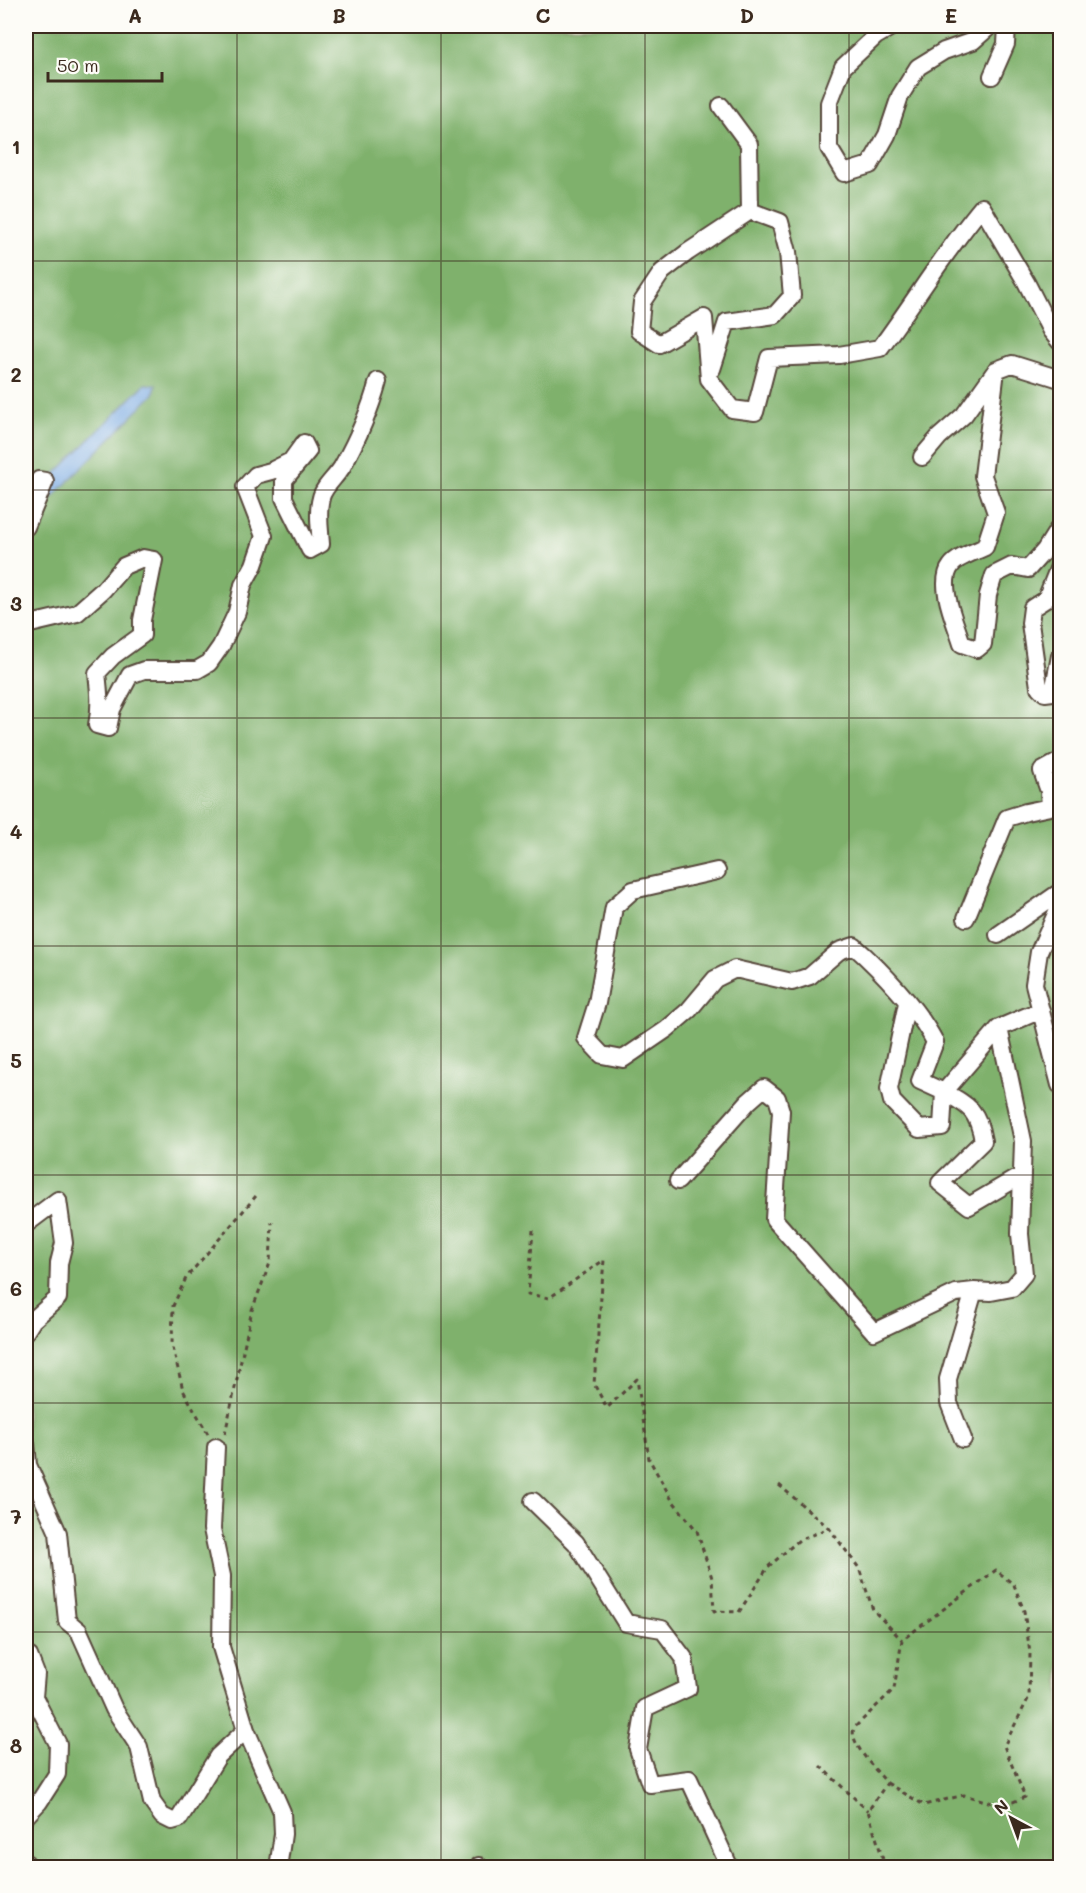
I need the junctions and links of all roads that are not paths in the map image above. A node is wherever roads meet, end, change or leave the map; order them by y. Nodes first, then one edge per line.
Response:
1 (893, 26) edge
2 (990, 26) edge
3 (1007, 26) edge
4 (1058, 26) edge
5 (1060, 39) edge
6 (992, 76) dead end
7 (721, 106) dead end
8 (750, 211) junction
9 (1060, 342) edge
10 (996, 370) junction
11 (709, 379) junction
12 (1060, 379) edge
13 (378, 381) dead end
14 (922, 457) dead end
15 (26, 504) edge
16 (1060, 526) edge
17 (26, 527) edge
18 (1060, 564) edge
19 (26, 625) edge
20 (1060, 656) edge
21 (1060, 761) edge
22 (717, 871) dead end
23 (1060, 892) edge
24 (1060, 905) edge
25 (966, 918) dead end
26 (998, 935) dead end
27 (907, 1003) junction
28 (1041, 1010) junction
29 (999, 1028) junction
30 (1060, 1085) edge
31 (944, 1092) junction
32 (1022, 1175) junction
33 (678, 1181) dead end
34 (26, 1224) edge
35 (974, 1291) junction
36 (26, 1331) edge
37 (963, 1439) dead end
38 (26, 1443) edge
39 (216, 1447) road end
40 (533, 1501) dead end
41 (26, 1661) edge
42 (246, 1730) junction
43 (26, 1816) edge
44 (26, 1863) edge
45 (28, 1868) edge
46 (278, 1868) edge
47 (729, 1868) edge

1 - 2 street
3 - 6 street
4 - 5 street
7 - 8 street
8 - 11 street
8 - 11 street
9 - 11 street
10 - 12 street
10 - 14 street
10 - 16 street
13 - 19 street
15 - 17 street
18 - 20 street
21 - 25 street
22 - 27 street
23 - 26 street
24 - 28 street
27 - 31 street
27 - 31 street
28 - 29 street
28 - 30 street
29 - 31 street
29 - 32 street
31 - 32 street
32 - 35 street
33 - 35 street
34 - 36 street
35 - 37 street
38 - 42 street
39 - 42 street
40 - 47 street
41 - 43 street
42 - 46 street
44 - 45 street

